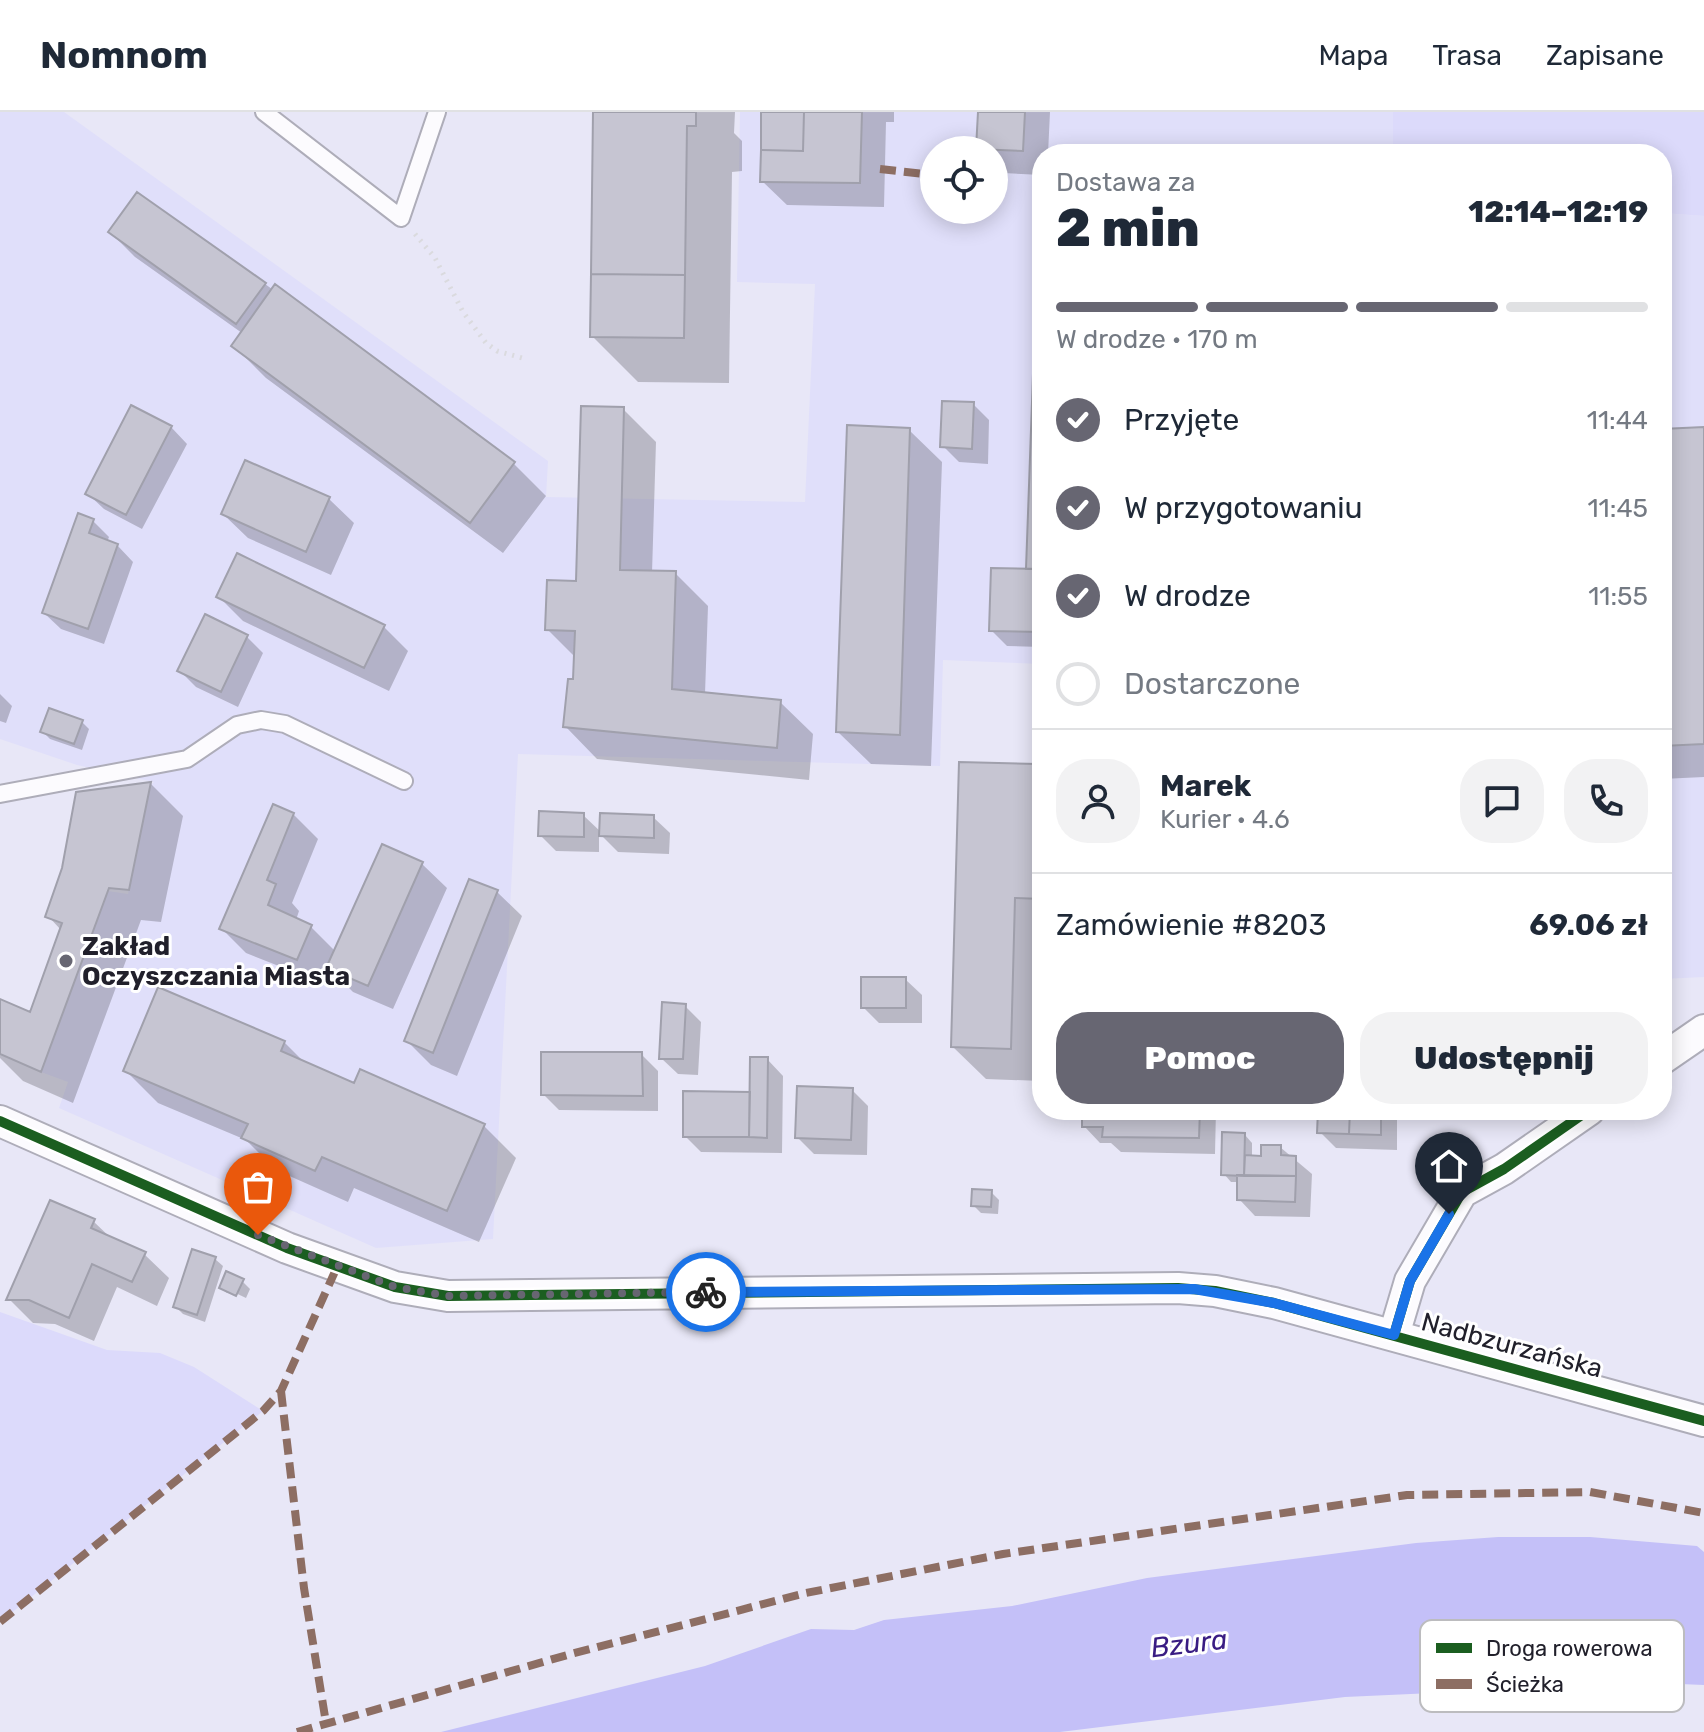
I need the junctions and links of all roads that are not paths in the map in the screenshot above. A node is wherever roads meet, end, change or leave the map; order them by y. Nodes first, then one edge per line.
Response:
1 (264, 112) edge
2 (437, 112) edge
3 (404, 781) dead end
4 (0, 794) edge
5 (1704, 1030) edge
6 (1672, 1052) edge
7 (1575, 1120) edge
8 (0, 1121) edge
9 (1394, 1335) junction
10 (1704, 1421) edge

1 - 2 lane
3 - 4 lane
5 - 6 street
7 - 9 street
8 - 9 street, Nadbzurzańska
9 - 10 street, Nadbzurzańska

